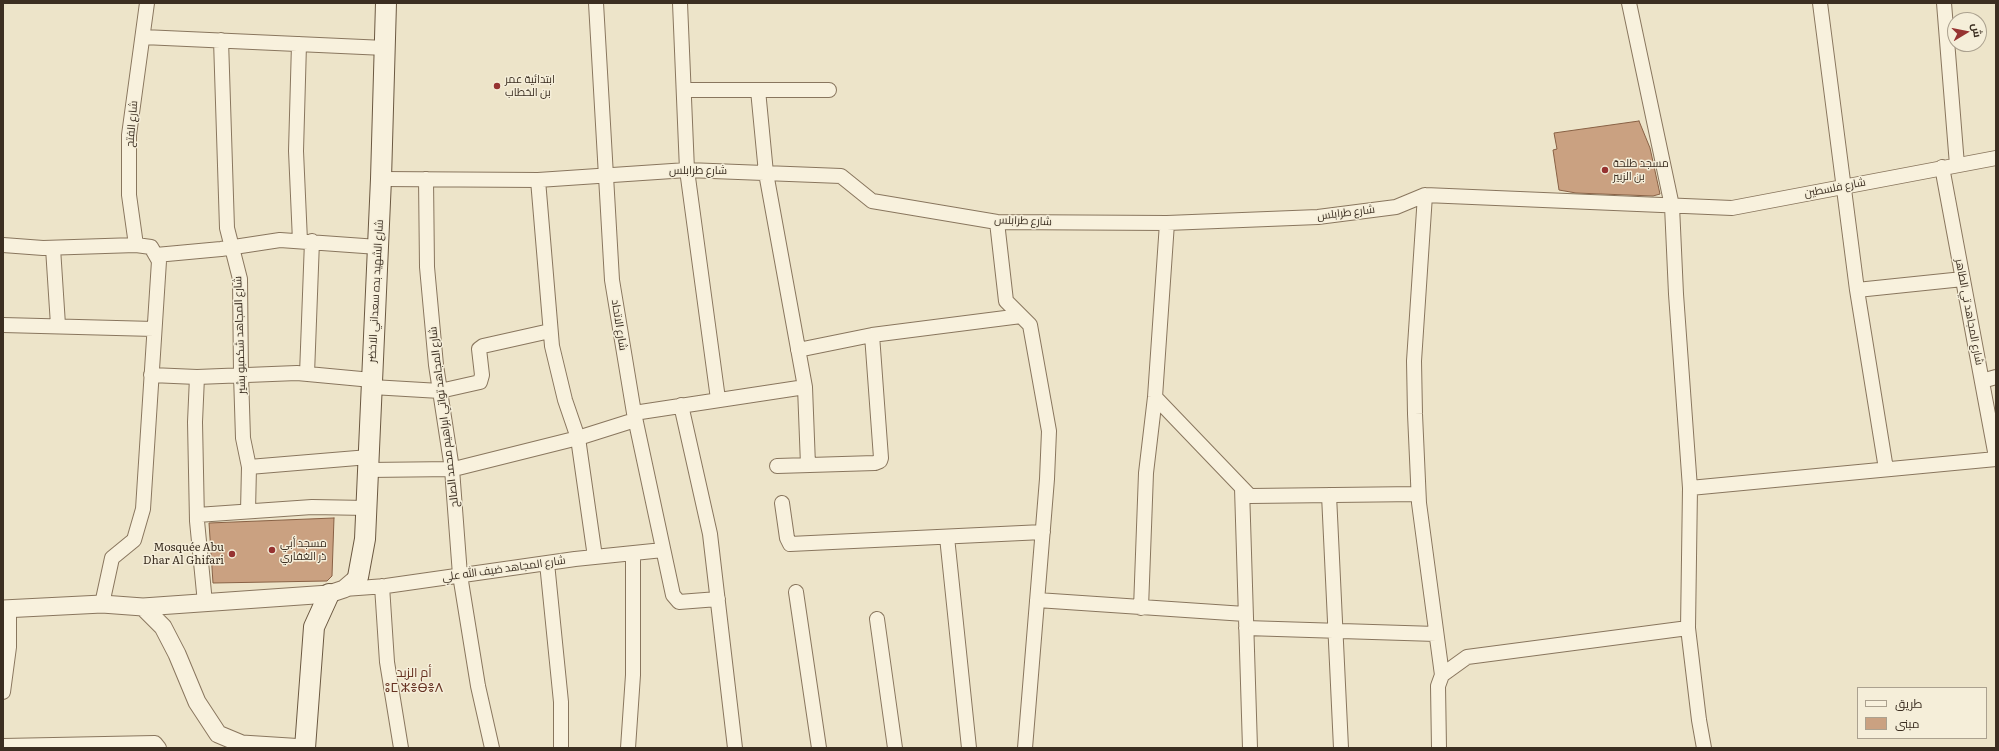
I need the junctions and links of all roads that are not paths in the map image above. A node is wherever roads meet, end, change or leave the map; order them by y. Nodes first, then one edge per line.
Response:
1 (147, 3) edge
2 (386, 3) edge
3 (596, 3) edge
4 (680, 3) edge
5 (1629, 3) edge
6 (1820, 3) edge
7 (1944, 3) edge
8 (143, 37) junction
9 (221, 40) junction
10 (299, 44) junction
11 (385, 48) junction
12 (684, 90) junction
13 (758, 90) junction
14 (829, 90) dead end
15 (1996, 158) edge
16 (1957, 165) junction
17 (1942, 167) junction
18 (687, 170) junction
19 (766, 173) junction
20 (606, 174) junction
21 (426, 179) junction
22 (382, 180) junction
23 (538, 180) junction
24 (1844, 186) junction
25 (1425, 195) junction
26 (1672, 206) junction
27 (997, 222) junction
28 (1167, 223) junction
29 (306, 241) junction
30 (3, 245) edge
31 (136, 245) junction
32 (232, 247) junction
33 (378, 247) junction
34 (53, 248) junction
35 (156, 255) junction
36 (1963, 279) junction
37 (1857, 290) junction
38 (1021, 316) junction
39 (3, 325) edge
40 (58, 325) junction
41 (154, 329) junction
42 (550, 331) junction
43 (872, 334) junction
44 (798, 350) junction
45 (307, 374) junction
46 (151, 375) junction
47 (240, 375) junction
48 (197, 377) junction
49 (1996, 377) edge
50 (1982, 381) junction
51 (372, 383) junction
52 (805, 387) junction
53 (440, 390) junction
54 (1155, 397) junction
55 (718, 399) junction
56 (681, 406) junction
57 (634, 416) junction
58 (578, 438) junction
59 (1996, 458) edge
60 (369, 464) junction
61 (808, 465) junction
62 (777, 466) dead end
63 (249, 467) junction
64 (452, 469) junction
65 (1886, 469) junction
66 (1242, 488) junction
67 (1690, 488) junction
68 (1418, 494) junction
69 (1329, 495) junction
70 (782, 503) dead end
71 (367, 508) junction
72 (248, 511) junction
73 (197, 514) junction
74 (1043, 532) junction
75 (947, 537) junction
76 (663, 550) junction
77 (633, 553) junction
78 (595, 557) junction
79 (547, 563) junction
80 (460, 575) junction
81 (382, 586) junction
82 (344, 587) junction
83 (796, 592) dead end
84 (718, 599) junction
85 (1037, 600) junction
86 (205, 603) junction
87 (102, 604) junction
88 (143, 607) junction
89 (1141, 608) junction
90 (6, 609) edge
91 (877, 619) dead end
92 (1246, 621) junction
93 (1688, 628) junction
94 (1336, 631) junction
95 (1436, 634) junction
96 (1442, 675) junction
97 (3, 692) edge
98 (3, 746) edge
99 (159, 748) edge
100 (305, 748) edge
101 (401, 748) edge
102 (492, 748) edge
103 (561, 748) edge
104 (628, 748) edge
105 (735, 748) edge
106 (819, 748) edge
107 (895, 748) edge
108 (969, 748) edge
109 (1025, 748) edge
110 (1250, 748) edge
111 (1341, 748) edge
112 (1439, 748) edge
113 (1704, 748) edge

1 - 8 street, شارع الفتح
2 - 11 main road, شارع الشهيد بده سعداني الاخضر
3 - 20 street, شارع الاتحاد
4 - 12 street
5 - 26 street
6 - 24 street
7 - 16 street
8 - 9 street
8 - 31 street, شارع الفتح
9 - 10 street
9 - 32 street, شارع المجاهد شكمبو بشير
10 - 11 street
10 - 29 street
11 - 22 main road, شارع الشهيد بده سعداني الاخضر
12 - 13 street
12 - 18 street
13 - 14 street
13 - 19 street
15 - 16 street, شارع فلسطين
16 - 17 street, شارع فلسطين
17 - 24 street, شارع فلسطين
17 - 36 street, شارع المجاهد تي الطاهر
18 - 19 street, شارع طرابلس
18 - 20 street, شارع طرابلس
18 - 55 street
19 - 27 street, شارع طرابلس
19 - 44 street
20 - 23 street, شارع طرابلس
20 - 57 street, شارع الاتحاد
21 - 22 street, شارع طرابلس
21 - 23 street, شارع طرابلس
21 - 53 street, شارع المجاهد تواتي ابراهيم محمد الصالح
22 - 33 main road, شارع الشهيد بده سعداني الاخضر
23 - 42 street
24 - 26 street, شارع فلسطين
24 - 37 street
25 - 26 street, شارع طرابلس
25 - 28 street, شارع طرابلس
25 - 68 street
26 - 67 street
27 - 28 street, شارع طرابلس
27 - 38 street
28 - 54 street
29 - 32 street
29 - 33 street
29 - 45 street
30 - 34 street
31 - 34 street
31 - 35 street
32 - 35 street
32 - 47 street, شارع المجاهد شكمبو بشير
33 - 51 main road, شارع الشهيد بده سعداني الاخضر
34 - 40 street
35 - 41 street
36 - 37 street
36 - 50 street, شارع المجاهد تي الطاهر
37 - 65 street
38 - 43 street
38 - 74 street
39 - 40 street
40 - 41 street
41 - 46 street
42 - 53 street
42 - 58 street
43 - 44 street
43 - 61 street
44 - 52 street
45 - 47 street
45 - 51 street
46 - 48 street
46 - 87 street
47 - 48 street
47 - 63 street, شارع المجاهد شكمبو بشير
48 - 73 street
49 - 50 street
50 - 59 street, شارع المجاهد تي الطاهر
51 - 53 street
51 - 60 main road, شارع الشهيد بده سعداني الاخضر
52 - 55 street
52 - 61 street
53 - 64 street, شارع المجاهد تواتي ابراهيم محمد الصالح
54 - 66 street
54 - 89 street
55 - 56 street
56 - 57 street
56 - 84 street
57 - 58 street
57 - 76 street, شارع الاتحاد
58 - 64 street
58 - 78 street
59 - 65 street
60 - 63 street
60 - 64 street
60 - 71 main road, شارع الشهيد بده سعداني الاخضر
61 - 62 street
63 - 72 street, شارع المجاهد شكمبو بشير
64 - 80 street, شارع المجاهد تواتي ابراهيم محمد الصالح
65 - 67 street
66 - 69 street
66 - 92 street
67 - 93 street
68 - 69 street
68 - 95 street
69 - 94 street
70 - 75 street
71 - 72 street
71 - 82 main road, شارع الشهيد بده سعداني الاخضر
72 - 73 street
73 - 86 street
74 - 75 street
74 - 85 street
75 - 108 street
76 - 77 street, شارع المجاهد ضيف الله علي
76 - 84 street, شارع الاتحاد
77 - 78 street, شارع المجاهد ضيف الله علي
77 - 104 street
78 - 79 street, شارع المجاهد ضيف الله علي
79 - 80 street, شارع المجاهد ضيف الله علي
79 - 103 street
80 - 81 street, شارع المجاهد ضيف الله علي
80 - 102 street, شارع المجاهد تواتي ابراهيم محمد الصالح
81 - 82 street, شارع المجاهد ضيف الله علي
81 - 101 street
82 - 86 street
82 - 100 main road, شارع الشهيد بده سعداني الاخضر
83 - 106 street
84 - 105 street
85 - 89 street
85 - 109 street
86 - 88 street
87 - 88 street
87 - 90 street
88 - 100 street
89 - 92 street
90 - 97 street
91 - 107 street
92 - 94 street
92 - 110 street
93 - 96 street
93 - 113 street
94 - 95 street
94 - 111 street
95 - 96 street
96 - 112 street
98 - 99 street

